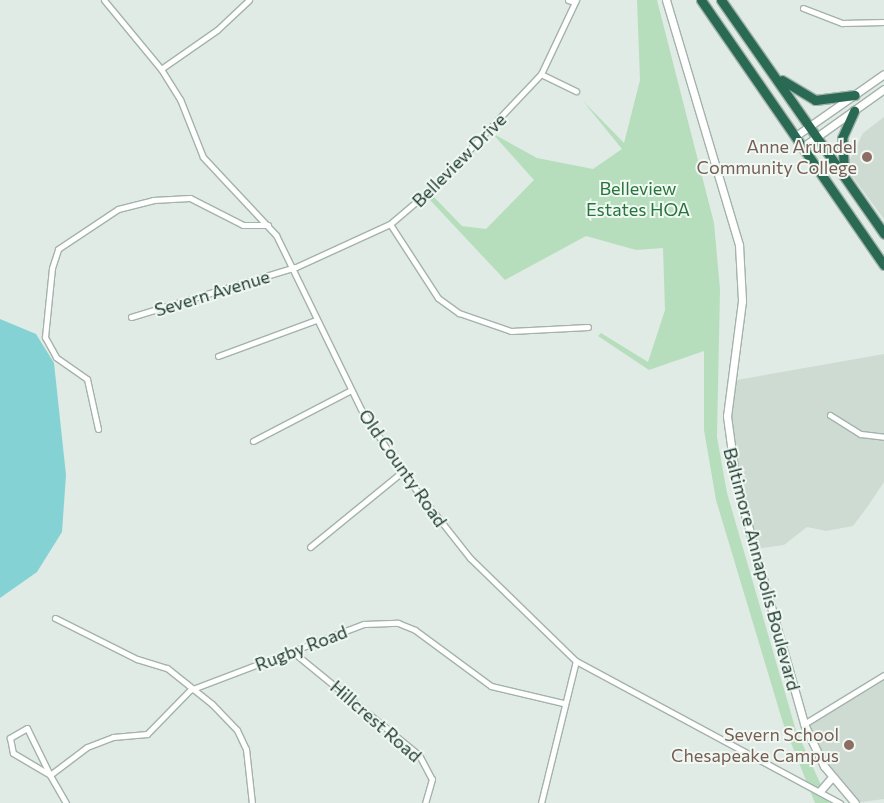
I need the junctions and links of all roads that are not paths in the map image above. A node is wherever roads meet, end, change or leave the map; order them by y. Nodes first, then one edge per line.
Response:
1 (104, 0) edge
2 (249, 0) edge
3 (568, 0) edge
4 (666, 0) edge
5 (701, 0) edge
6 (721, 0) edge
7 (576, 1) edge
8 (803, 8) dead end
9 (884, 22) edge
10 (161, 69) junction
11 (771, 71) junction
12 (542, 74) junction
13 (884, 74) edge
14 (884, 89) edge
15 (576, 91) dead end
16 (855, 95) junction
17 (854, 111) junction
18 (810, 126) junction
19 (797, 134) junction
20 (818, 136) junction
21 (804, 146) junction
22 (845, 177) junction
23 (390, 224) junction
24 (268, 225) junction
25 (884, 234) edge
26 (884, 265) edge
27 (292, 267) junction
28 (131, 317) dead end
29 (316, 320) junction
30 (588, 327) dead end
31 (218, 356) dead end
32 (351, 390) junction
33 (830, 415) dead end
34 (98, 429) dead end
35 (884, 437) edge
36 (253, 441) dead end
37 (402, 472) junction
38 (310, 547) dead end
39 (55, 618) dead end
40 (293, 652) junction
41 (576, 661) junction
42 (884, 675) edge
43 (190, 690) junction
44 (563, 703) junction
45 (804, 724) junction
46 (50, 775) junction
47 (832, 776) junction
48 (820, 791) junction
49 (66, 803) edge
50 (252, 803) edge
51 (424, 803) edge
52 (541, 803) edge
53 (840, 803) edge
54 (855, 803) edge

1 - 10 street, Old County Road
2 - 10 street
3 - 7 street
4 - 45 street, Baltimore Annapolis Boulevard
5 - 19 highway
6 - 11 highway
7 - 12 street, Belleview Drive
8 - 9 street
10 - 24 street, Old County Road
11 - 16 highway
11 - 18 highway
12 - 15 street
12 - 23 street, Belleview Drive
13 - 16 street
14 - 17 street
16 - 18 street
17 - 20 street
17 - 22 highway
18 - 19 street
18 - 20 highway
19 - 21 highway
20 - 21 street
20 - 22 highway
21 - 26 highway
22 - 25 highway
23 - 27 street, Belleview Drive
23 - 30 street
24 - 27 street, Old County Road
24 - 34 street
27 - 28 street, Severn Avenue
27 - 29 street, Old County Road
29 - 31 street
29 - 32 street, Old County Road
32 - 36 street
32 - 37 street, Old County Road
33 - 35 street
37 - 38 street
37 - 41 street, Old County Road
39 - 43 street
40 - 43 street, Rugby Road
40 - 44 street, Rugby Road
40 - 51 street, Hillcrest Road
41 - 44 street
41 - 48 street, Old County Road
42 - 45 street
43 - 46 street, Rugby Road
43 - 50 street
44 - 52 street
45 - 47 street, Baltimore Annapolis Boulevard
46 - 46 street
46 - 49 street
47 - 48 street
47 - 54 street, Baltimore Annapolis Boulevard
48 - 53 street, Old County Road

